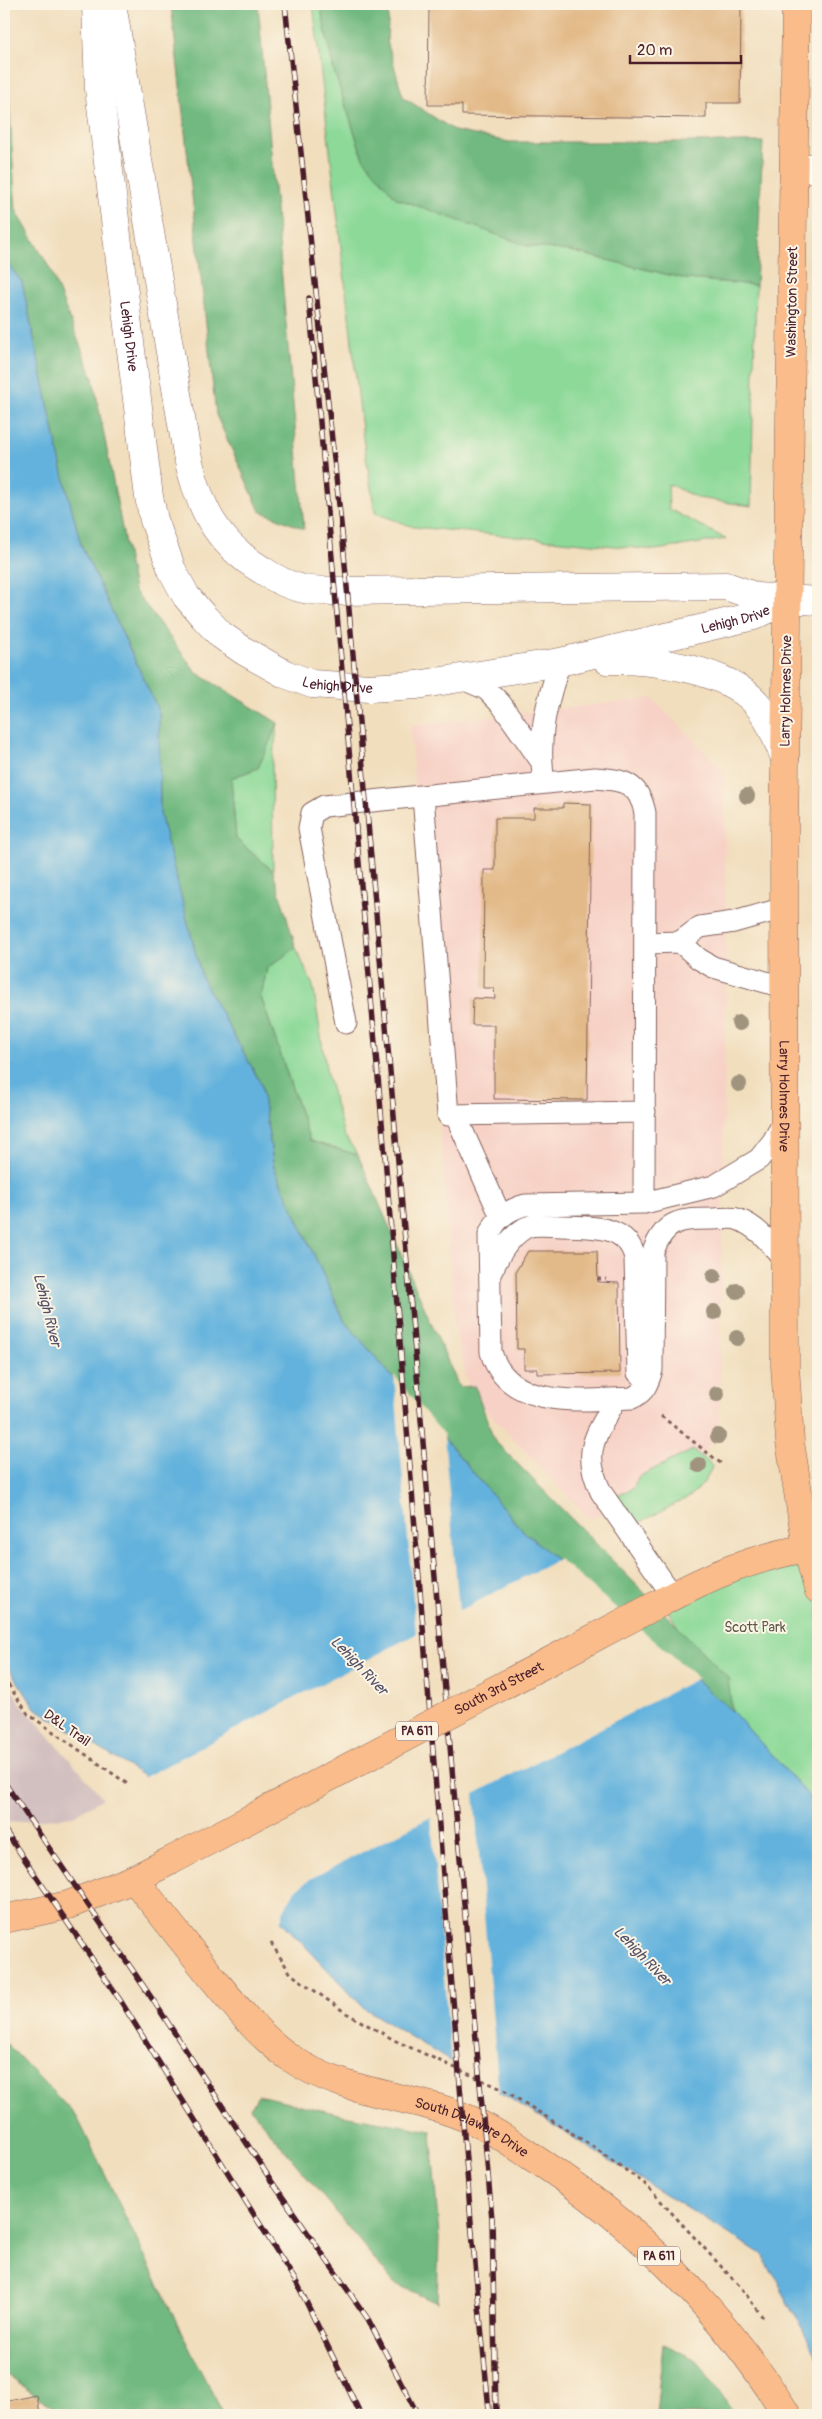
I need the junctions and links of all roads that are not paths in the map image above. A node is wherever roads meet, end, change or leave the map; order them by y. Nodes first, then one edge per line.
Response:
1 (96, 4) edge
2 (112, 4) edge
3 (796, 4) edge
4 (806, 168) edge
5 (787, 600) junction
6 (818, 601) edge
7 (560, 662) junction
8 (463, 679) junction
9 (785, 758) junction
10 (541, 761) junction
11 (544, 783) junction
12 (423, 796) junction
13 (784, 908) junction
14 (680, 942) junction
15 (646, 943) junction
16 (783, 987) junction
17 (346, 1024) dead end
18 (645, 1112) junction
19 (456, 1116) junction
20 (784, 1121) junction
21 (644, 1203) junction
22 (502, 1217) junction
23 (784, 1259) junction
24 (489, 1277) junction
25 (626, 1397) junction
26 (812, 1548) edge
27 (818, 1589) edge
28 (668, 1599) junction
29 (134, 1879) junction
30 (4, 1919) edge
31 (787, 2415) edge

1 - 8 street, Lehigh Drive
2 - 5 street, Lehigh Drive
3 - 4 main road, Washington Street
4 - 5 main road, Washington Street
5 - 6 street
5 - 7 street, Lehigh Drive
5 - 9 main road, Larry Holmes Drive
7 - 8 street, Lehigh Drive
7 - 9 street
7 - 10 lane
8 - 10 lane
9 - 13 main road, Larry Holmes Drive
10 - 11 lane
11 - 12 lane
11 - 15 lane
12 - 17 lane
12 - 19 lane
13 - 14 lane
13 - 16 main road, Larry Holmes Drive
14 - 15 lane
14 - 16 lane
15 - 18 lane
16 - 20 main road, Larry Holmes Drive
18 - 19 lane
18 - 21 lane
19 - 22 lane
20 - 21 lane
20 - 23 main road, Larry Holmes Drive
21 - 22 lane
22 - 24 lane
23 - 25 lane
23 - 26 main road, Larry Holmes Drive
24 - 25 lane
24 - 25 lane
25 - 28 lane
26 - 27 main road, Larry Holmes Drive
26 - 28 main road, South 3rd Street / PA 611
28 - 29 main road, South 3rd Street / PA 611, bridge
29 - 30 main road, South 3rd Street
29 - 31 main road, South Delaware Drive / PA 611

